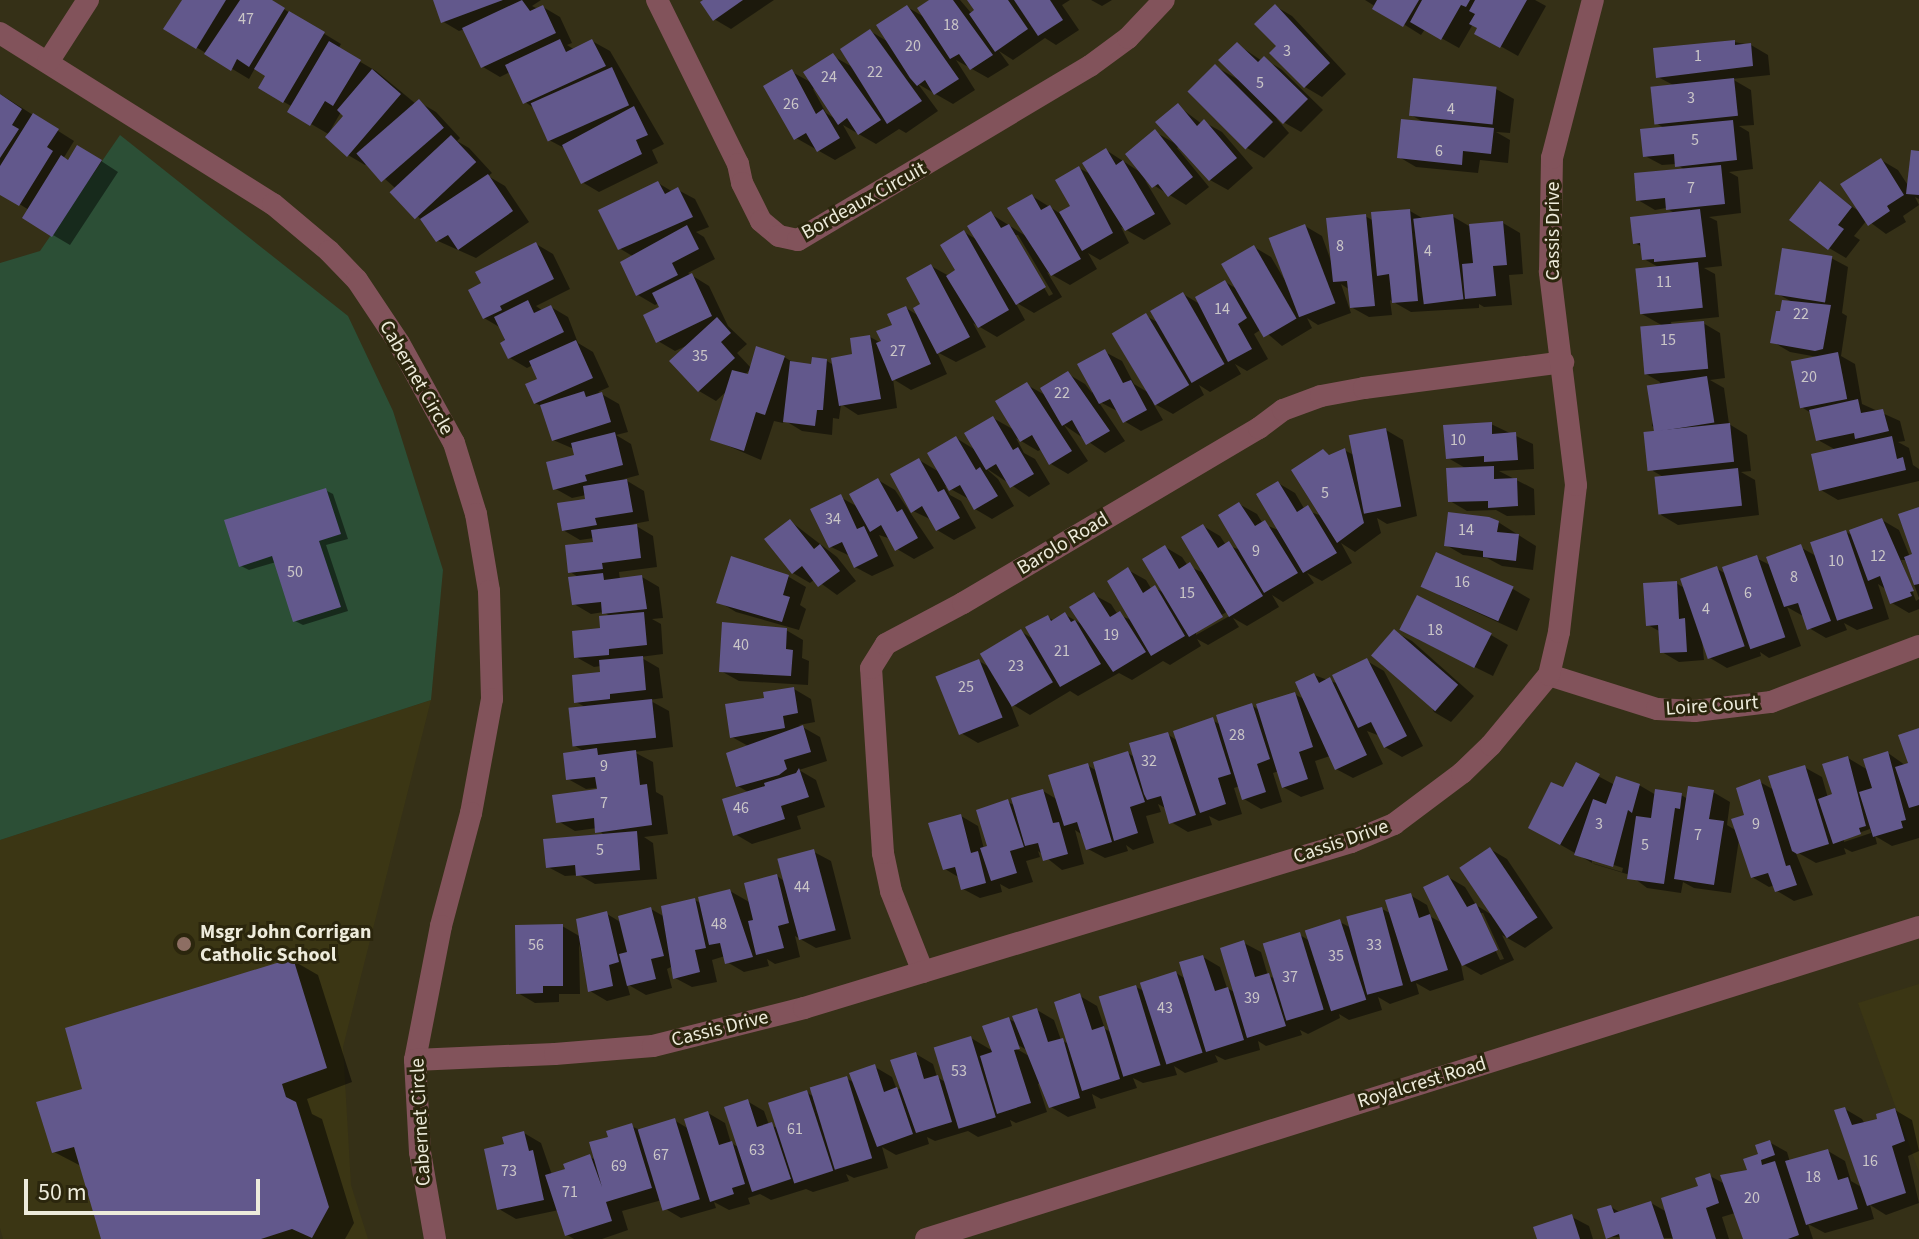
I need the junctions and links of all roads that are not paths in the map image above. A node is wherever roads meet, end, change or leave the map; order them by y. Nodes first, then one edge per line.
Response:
1 (88, 0) edge
2 (657, 0) edge
3 (1164, 0) edge
4 (1593, 0) edge
5 (0, 33) edge
6 (48, 62) junction
7 (1563, 362) junction
8 (1919, 646) edge
9 (1549, 675) junction
10 (1919, 927) edge
11 (923, 972) junction
12 (415, 1060) junction
13 (435, 1239) edge
14 (926, 1239) edge

1 - 6 street
2 - 3 street, Bordeaux Circuit
4 - 7 street, Cassis Drive
5 - 6 street, Cabernet Circle
6 - 12 street, Cabernet Circle
7 - 9 street, Cassis Drive
7 - 11 street, Barolo Road
8 - 9 street, Loire Court
9 - 11 street, Cassis Drive
10 - 14 street, Royalcrest Road
11 - 12 street, Cassis Drive
12 - 13 street, Cabernet Circle

